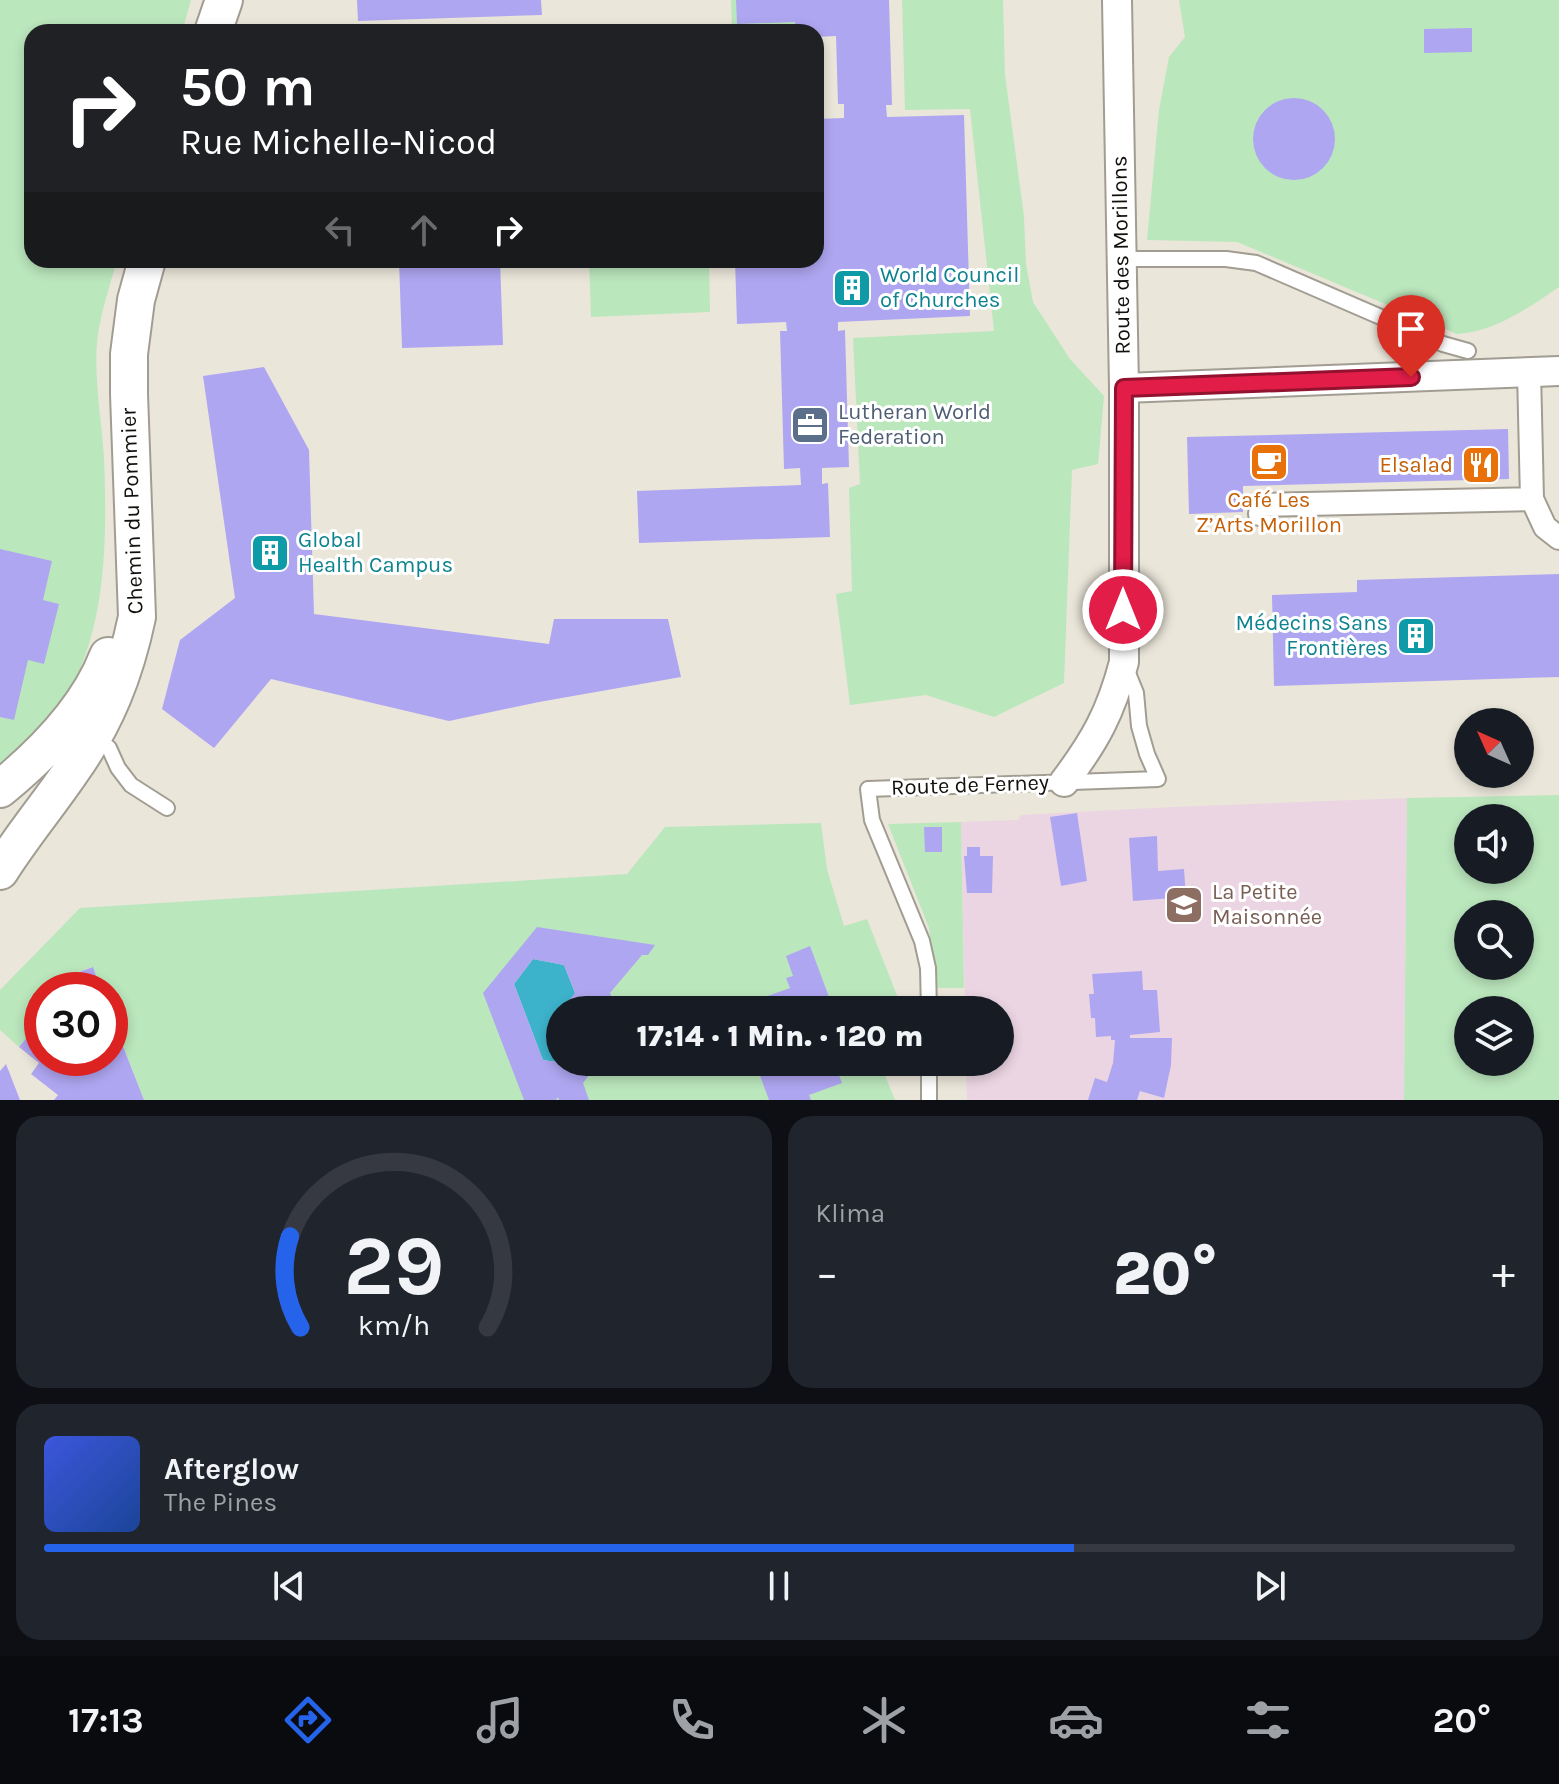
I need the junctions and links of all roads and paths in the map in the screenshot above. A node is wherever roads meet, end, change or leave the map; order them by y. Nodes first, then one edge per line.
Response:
1 (224, 0) edge
2 (1117, 0) edge
3 (216, 24) edge
4 (1122, 259) junction
5 (145, 268) edge
6 (1468, 351) dead end
7 (1559, 371) edge
8 (1529, 372) junction
9 (1124, 388) junction
10 (1532, 499) junction
11 (1260, 514) dead end
12 (1559, 538) edge
13 (136, 571) junction
14 (1124, 662) junction
15 (94, 737) junction
16 (1064, 782) junction
17 (0, 789) edge
18 (167, 808) dead end
19 (1, 859) edge
20 (929, 996) edge
21 (929, 1076) edge
22 (929, 1100) edge

1 - 3 street
2 - 4 street, Route des Morillons
4 - 6 lane
4 - 9 street, Route des Morillons
5 - 13 street, Chemin du Pommier
7 - 8 street
8 - 9 street
8 - 10 street
9 - 14 street, Route des Morillons
10 - 11 street
10 - 12 street
13 - 15 street, Chemin du Pommier
13 - 17 street
14 - 16 street, Route des Morillons
14 - 16 lane, Route de Ferney
15 - 18 lane
15 - 19 street, Chemin du Pommier
16 - 20 lane, Route de Ferney
21 - 22 lane

